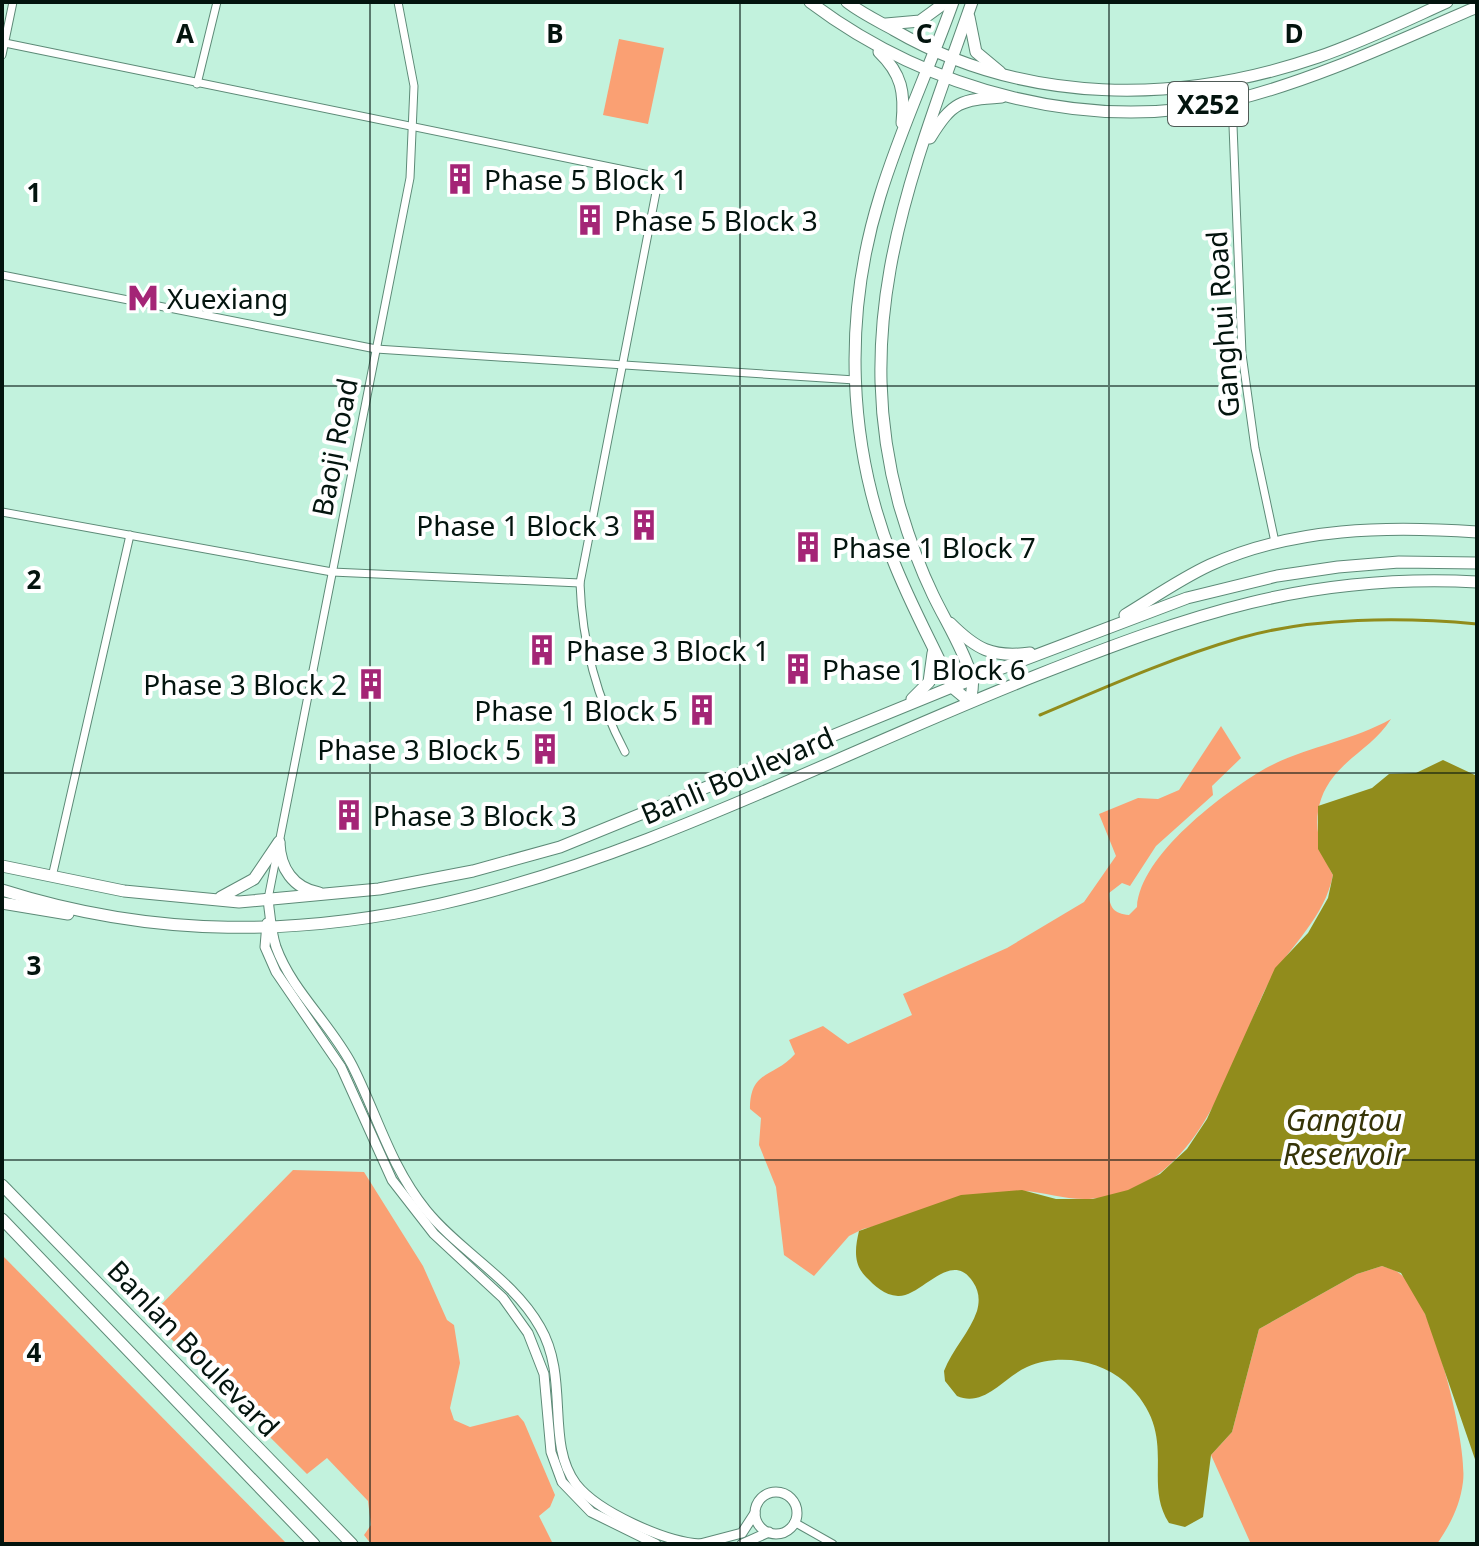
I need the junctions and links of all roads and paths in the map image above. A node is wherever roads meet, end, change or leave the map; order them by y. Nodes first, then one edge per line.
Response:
1 (13, 2) edge
2 (217, 2) edge
3 (398, 2) edge
4 (810, 2) edge
5 (847, 2) edge
6 (946, 2) edge
7 (953, 2) edge
8 (1447, 2) edge
9 (971, 6) edge
10 (1477, 7) edge
11 (883, 24) junction
12 (867, 41) junction
13 (5, 43) junction
14 (934, 53) junction
15 (2, 55) edge
16 (952, 60) junction
17 (926, 70) junction
18 (1004, 75) junction
19 (945, 77) junction
20 (197, 84) junction
21 (1011, 96) junction
22 (1232, 100) junction
23 (414, 128) junction
24 (900, 143) junction
25 (923, 148) junction
26 (2, 275) edge
27 (376, 349) junction
28 (622, 365) junction
29 (855, 380) junction
30 (2, 512) edge
31 (1477, 532) edge
32 (130, 535) junction
33 (1275, 542) junction
34 (1477, 563) edge
35 (332, 572) junction
36 (1477, 582) edge
37 (580, 583) junction
38 (944, 617) junction
39 (924, 626) junction
40 (1097, 632) junction
41 (1050, 650) junction
42 (973, 680) junction
43 (952, 687) junction
44 (970, 702) junction
45 (891, 713) junction
46 (625, 752) dead end
47 (279, 842) junction
48 (2, 866) edge
49 (52, 877) junction
50 (2, 890) edge
51 (324, 894) junction
52 (208, 899) junction
53 (268, 899) junction
54 (2, 903) edge
55 (90, 914) junction
56 (269, 927) junction
57 (2, 1185) edge
58 (2, 1219) edge
59 (755, 1513) junction
60 (794, 1522) junction
61 (769, 1532) junction
62 (314, 1544) edge
63 (352, 1544) edge
64 (656, 1544) edge
65 (700, 1544) edge
66 (742, 1544) edge
67 (833, 1544) edge

1 - 13 street
2 - 20 street
3 - 23 street, Baoji Road
4 - 12 main road, X252
5 - 11 main road, X252
6 - 11 main road
7 - 14 main road
8 - 18 main road, X252
9 - 16 main road
9 - 18 main road
10 - 22 main road, X252
11 - 14 main road, X252
12 - 17 main road, X252
12 - 24 main road
13 - 15 street
13 - 20 street
14 - 16 main road, X252
14 - 17 main road
16 - 18 main road, X252
16 - 19 main road
17 - 19 main road, X252
17 - 24 main road
19 - 21 main road, X252
19 - 25 main road
20 - 23 street
21 - 22 main road, X252
21 - 25 main road
22 - 33 street, Ganghui Road
23 - 27 street, Baoji Road
23 - 28 street
24 - 29 main road
25 - 38 main road
26 - 27 street
27 - 28 street
27 - 35 street, Baoji Road
28 - 29 street
28 - 37 street
29 - 39 main road
30 - 32 street
31 - 33 main road
32 - 35 street
32 - 49 street
33 - 40 main road
34 - 40 main road, Banli Boulevard
35 - 37 street
35 - 47 street, Baoji Road
36 - 44 main road, Banli Boulevard
37 - 46 street
38 - 41 main road
38 - 42 main road
39 - 43 main road
39 - 45 main road
40 - 41 main road, Banli Boulevard
41 - 42 main road, Banli Boulevard
42 - 43 main road, Banli Boulevard
42 - 44 main road
43 - 44 main road
43 - 45 main road, Banli Boulevard
44 - 56 main road, Banli Boulevard
45 - 51 main road, Banli Boulevard
47 - 51 main road
47 - 52 main road
47 - 53 street, Baoji Road
48 - 49 main road, Banli Boulevard
49 - 52 main road, Banli Boulevard
50 - 55 main road, Banli Boulevard
51 - 53 main road, Banli Boulevard
52 - 53 main road, Banli Boulevard
53 - 56 street
54 - 55 main road
55 - 56 main road, Banli Boulevard
56 - 64 street
56 - 65 street
57 - 63 main road, Banlan Boulevard
58 - 62 main road, Banlan Boulevard
59 - 60 street
59 - 61 street
59 - 65 street
60 - 61 street
60 - 67 street
61 - 66 street

